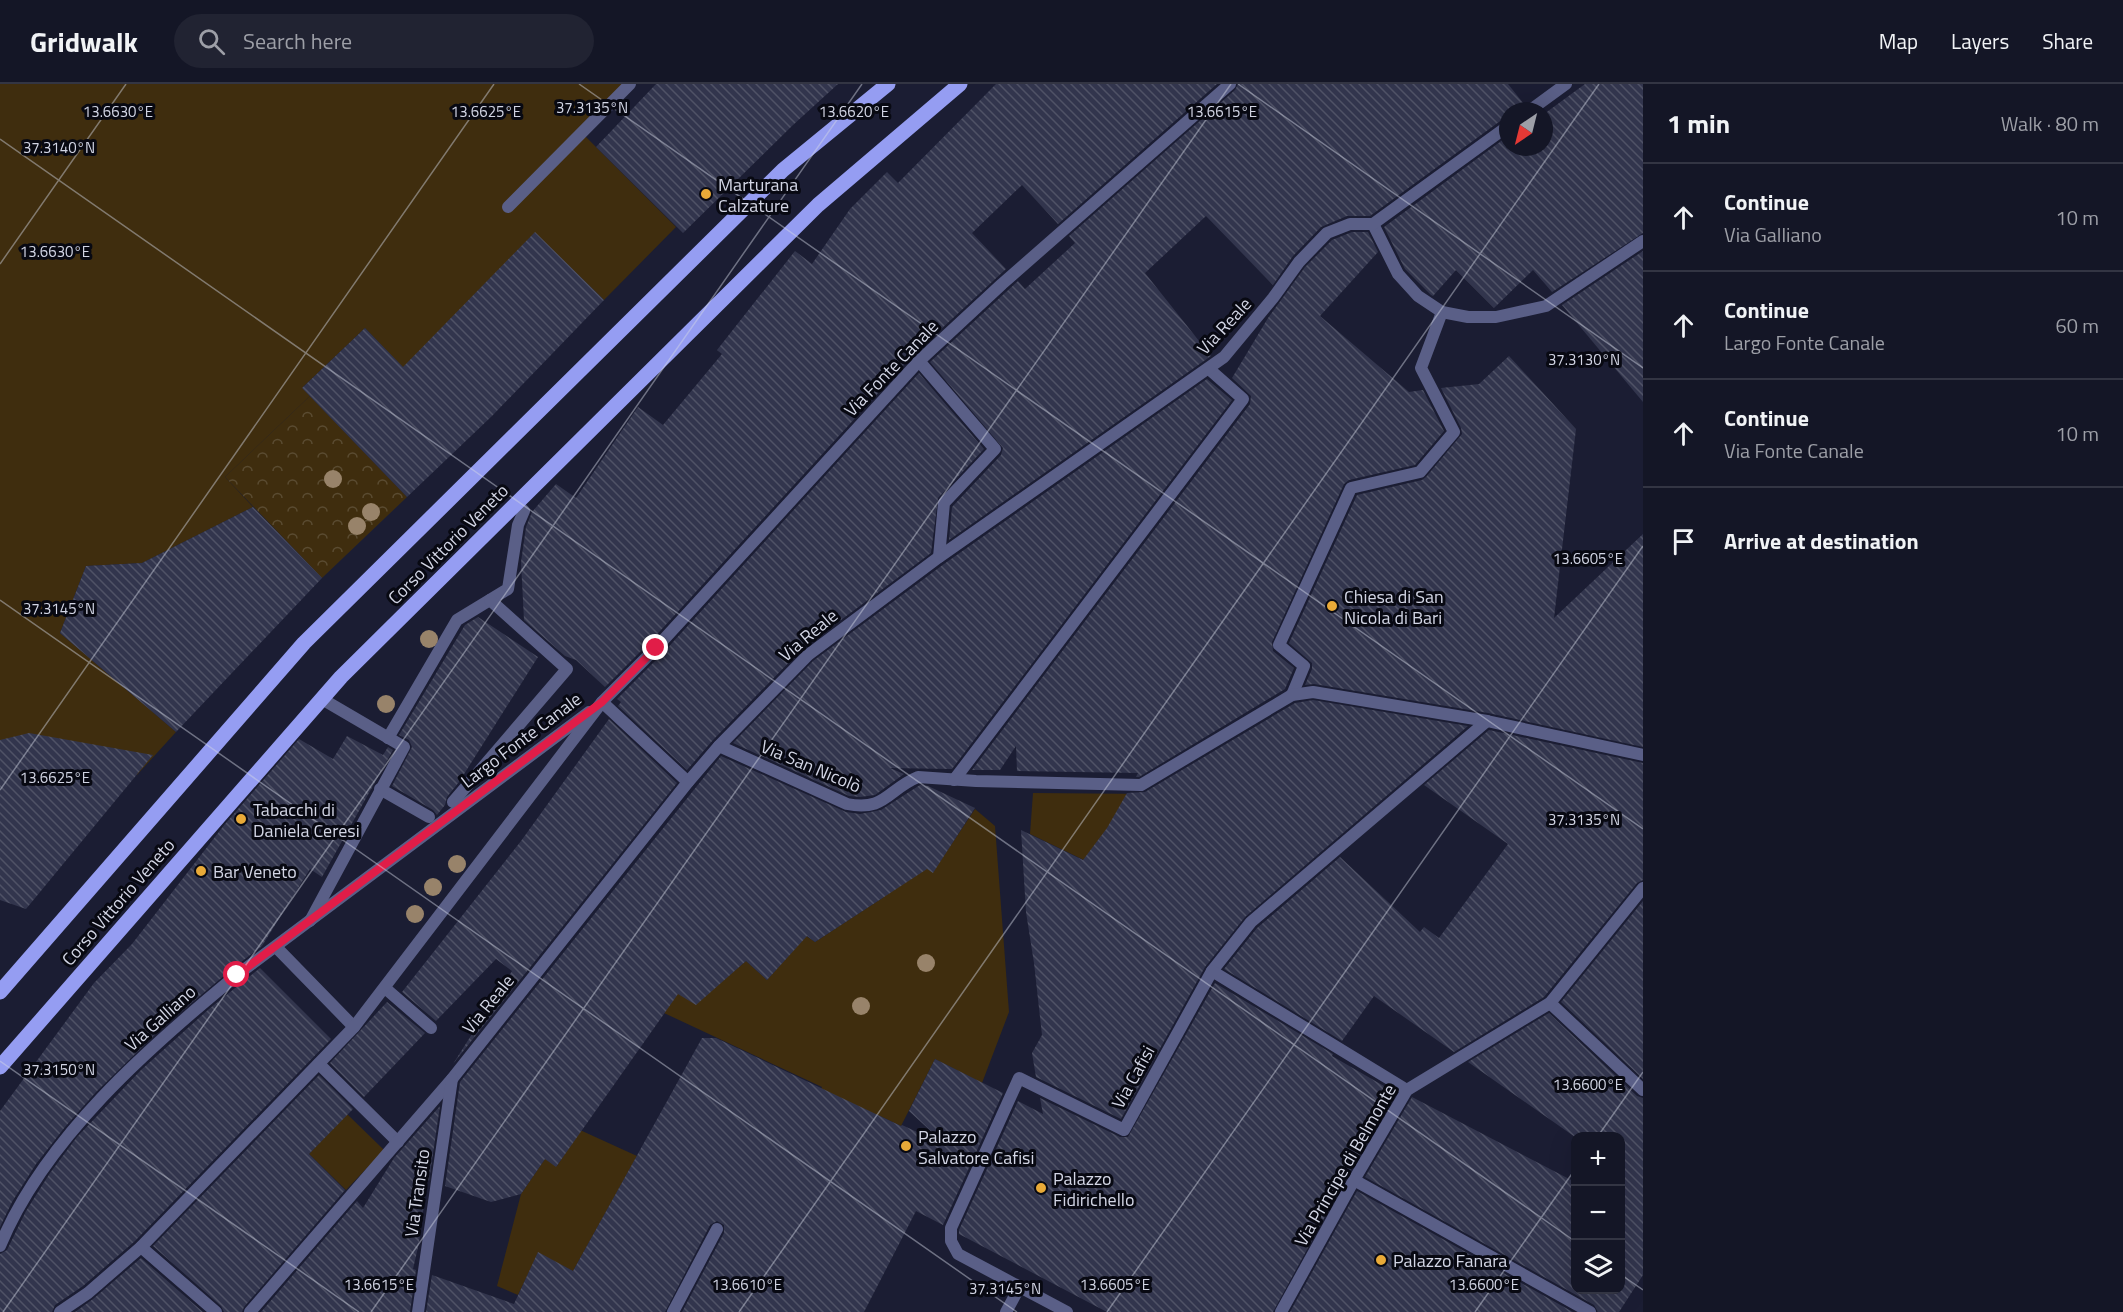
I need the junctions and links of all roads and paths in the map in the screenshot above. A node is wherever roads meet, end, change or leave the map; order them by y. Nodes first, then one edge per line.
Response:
1 (630, 84) edge
2 (888, 84) edge
3 (960, 84) edge
4 (1230, 84) edge
5 (1566, 84) edge
6 (1541, 102) edge
7 (1499, 133) edge
8 (508, 207) dead end
9 (1373, 224) junction
10 (1643, 241) edge
11 (1442, 312) junction
12 (919, 361) junction
13 (1209, 369) junction
14 (516, 504) junction
15 (939, 557) junction
16 (490, 600) junction
17 (1292, 695) junction
18 (322, 699) junction
19 (602, 702) junction
20 (1487, 721) junction
21 (388, 738) junction
22 (719, 746) junction
23 (1643, 755) edge
24 (954, 780) junction
25 (688, 782) junction
26 (380, 789) junction
27 (453, 802) dead end
28 (429, 817) dead end
29 (1643, 888) edge
30 (310, 922) junction
31 (276, 947) junction
32 (1212, 971) junction
33 (385, 988) junction
34 (0, 992) edge
35 (1550, 1003) junction
36 (354, 1027) junction
37 (431, 1028) dead end
38 (319, 1064) junction
39 (0, 1067) edge
40 (452, 1078) junction
41 (1407, 1090) junction
42 (1643, 1090) edge
43 (398, 1142) junction
44 (1354, 1180) junction
45 (717, 1229) dead end
46 (0, 1246) edge
47 (141, 1247) junction
48 (1019, 1288) junction
49 (60, 1312) edge
50 (216, 1312) edge
51 (250, 1312) edge
52 (418, 1312) edge
53 (673, 1312) edge
54 (1006, 1312) edge
55 (1067, 1312) edge
56 (1281, 1312) edge
57 (1590, 1312) edge

1 - 8 street
2 - 34 main road, Corso Vittorio Veneto
3 - 14 main road, Corso Vittorio Veneto
4 - 12 street, Via Fonte Canale
5 - 6 street
7 - 9 street
9 - 11 street
9 - 13 street, Via Reale
10 - 11 street
11 - 17 street
12 - 15 street
12 - 19 street, Via Fonte Canale
13 - 15 street, Via Reale
13 - 24 street
14 - 16 street
14 - 18 main road, Corso Vittorio Veneto
15 - 22 street, Via Reale
16 - 21 street
16 - 27 street
17 - 20 street
17 - 24 street, Via San Nicolò
18 - 21 street
18 - 39 main road, Corso Vittorio Veneto
19 - 25 street
19 - 30 street, Largo Fonte Canale
19 - 33 street, Largo Fonte Canale
20 - 23 street
20 - 32 street
21 - 26 street
22 - 24 street, Via San Nicolò
22 - 25 street, Via Reale
25 - 40 street, Via Reale
26 - 28 street
26 - 30 street
29 - 35 street, Via Principe di Belmonte
30 - 31 street, Largo Fonte Canale
31 - 36 street
31 - 46 street, Via Galliano
32 - 41 street
32 - 48 street, Via Cafisi
33 - 36 street, Largo Fonte Canale
33 - 37 street
35 - 41 street, Via Principe di Belmonte
35 - 42 street
36 - 38 street, Largo Fonte Canale
38 - 43 street
38 - 47 street, Largo Fonte Canale
40 - 43 street, Via Reale
40 - 52 street, Via Transito
41 - 44 street, Via Principe di Belmonte
43 - 51 street, Via Reale
44 - 56 street, Via Principe di Belmonte
44 - 57 street
45 - 53 street
47 - 49 street, Largo Fonte Canale
47 - 50 street
48 - 54 street
48 - 55 street, Via Cafisi

